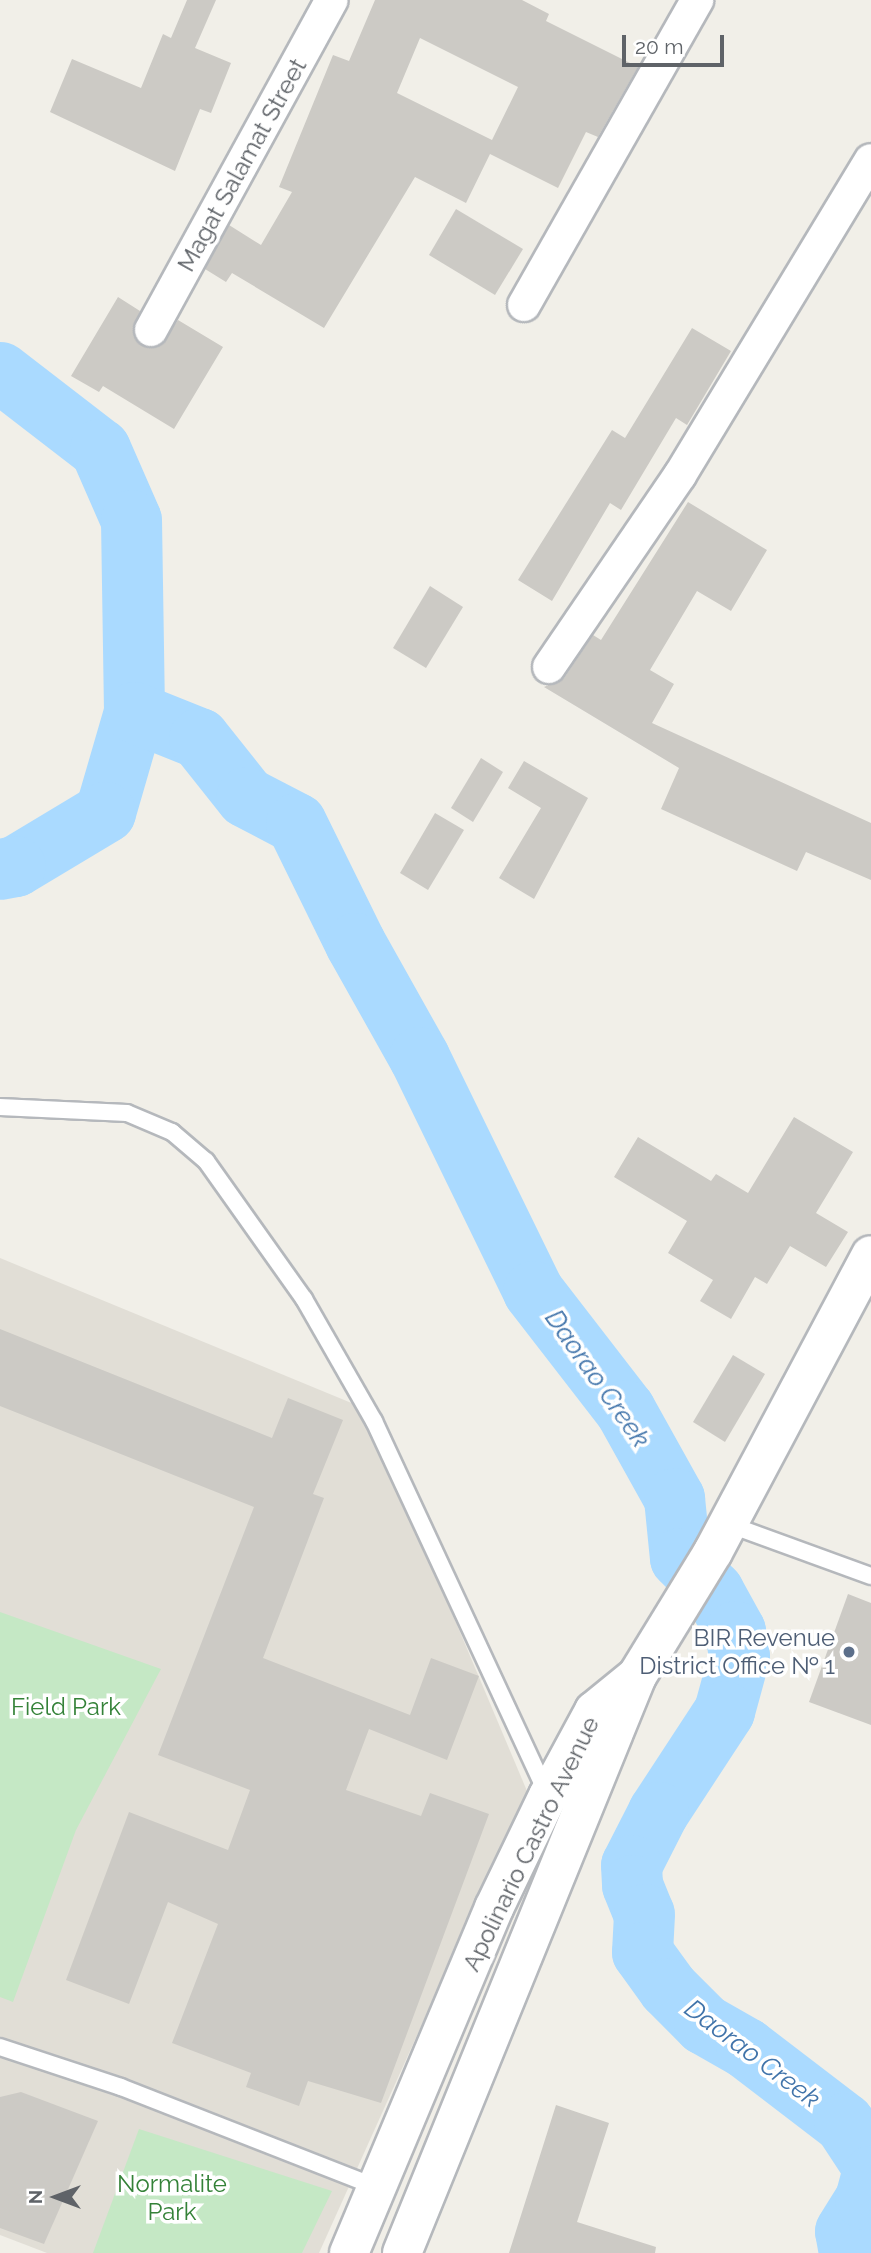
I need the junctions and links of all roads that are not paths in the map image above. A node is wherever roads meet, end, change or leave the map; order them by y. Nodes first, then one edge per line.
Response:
1 (332, 0) edge
2 (697, 0) edge
3 (871, 160) edge
4 (524, 305) dead end
5 (151, 330) dead end
6 (549, 667) dead end
7 (0, 1107) edge
8 (866, 1276) edge
9 (721, 1538) junction
10 (871, 1576) edge
11 (637, 1676) junction
12 (548, 1796) junction
13 (571, 1841) junction
14 (0, 2047) edge
15 (379, 2188) junction
16 (349, 2253) edge
17 (402, 2253) edge

1 - 5 street, Magat Salamat Street
2 - 4 street
3 - 6 street
7 - 12 lane
8 - 9 main road
9 - 10 lane
9 - 11 main road
11 - 12 main road, Apolinario Castro Avenue
11 - 13 main road, Apolinario Castro Avenue
12 - 13 lane
12 - 15 main road, Apolinario Castro Avenue
13 - 17 main road, Apolinario Castro Avenue
14 - 15 lane
15 - 16 main road, Apolinario Castro Avenue

